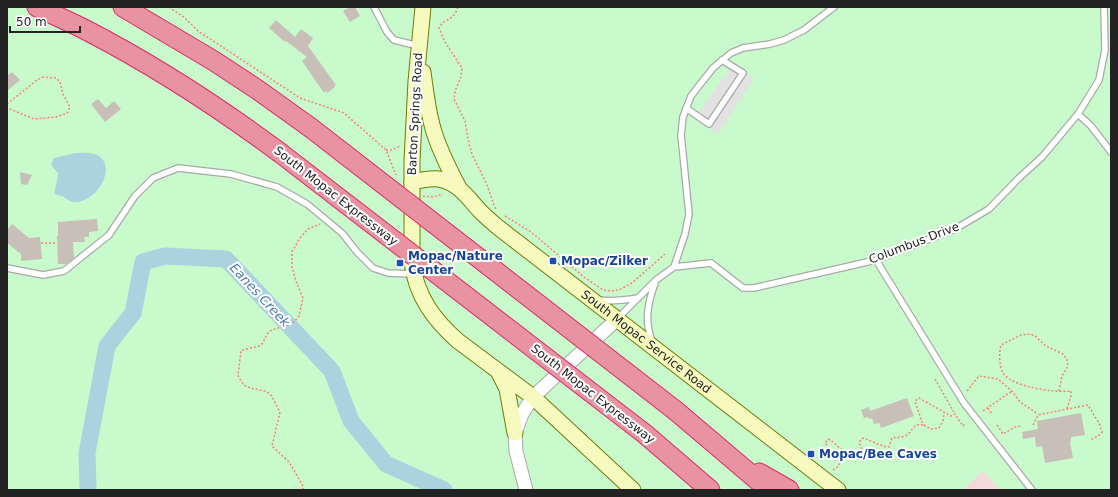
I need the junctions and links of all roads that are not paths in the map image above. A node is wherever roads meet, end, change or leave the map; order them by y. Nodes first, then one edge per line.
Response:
1 (36, 7) edge
2 (124, 7) edge
3 (374, 7) edge
4 (423, 7) edge
5 (834, 7) edge
6 (1104, 7) edge
7 (419, 46) junction
8 (722, 60) junction
9 (686, 108) junction
10 (1078, 114) junction
11 (1111, 152) edge
12 (412, 182) junction
13 (459, 188) junction
14 (876, 260) junction
15 (674, 267) junction
16 (7, 268) edge
17 (413, 274) junction
18 (656, 280) junction
19 (588, 297) junction
20 (639, 298) junction
21 (616, 320) junction
22 (656, 350) junction
23 (497, 371) junction
24 (533, 397) junction
25 (515, 433) junction
26 (727, 455) junction
27 (525, 488) edge
28 (633, 490) edge
29 (710, 490) edge
30 (769, 490) edge
31 (789, 490) edge
32 (838, 490) edge
33 (1032, 490) edge

1 - 29 highway, South Mopac Expressway, bridge
2 - 26 highway, bridge
3 - 7 lane
4 - 7 main road, Barton Springs Road
5 - 8 lane
6 - 10 lane, Columbus Drive
7 - 12 main road, Barton Springs Road
7 - 13 main road, Barton Springs Road
8 - 9 lane
8 - 9 lane
9 - 15 lane
10 - 11 lane
10 - 14 lane, Columbus Drive
12 - 13 main road
12 - 17 main road
13 - 19 main road, South Mopac Service Road
14 - 15 lane, Columbus Drive
14 - 33 lane
15 - 18 lane
16 - 17 lane
17 - 23 main road
18 - 20 lane
18 - 22 lane
19 - 20 lane
19 - 21 main road, South Mopac Service Road
20 - 21 lane
21 - 22 main road, South Mopac Service Road
21 - 24 street
22 - 32 main road, South Mopac Service Road
23 - 24 main road
23 - 25 main road
24 - 25 street
24 - 28 main road
25 - 27 street
26 - 30 highway
26 - 31 highway

